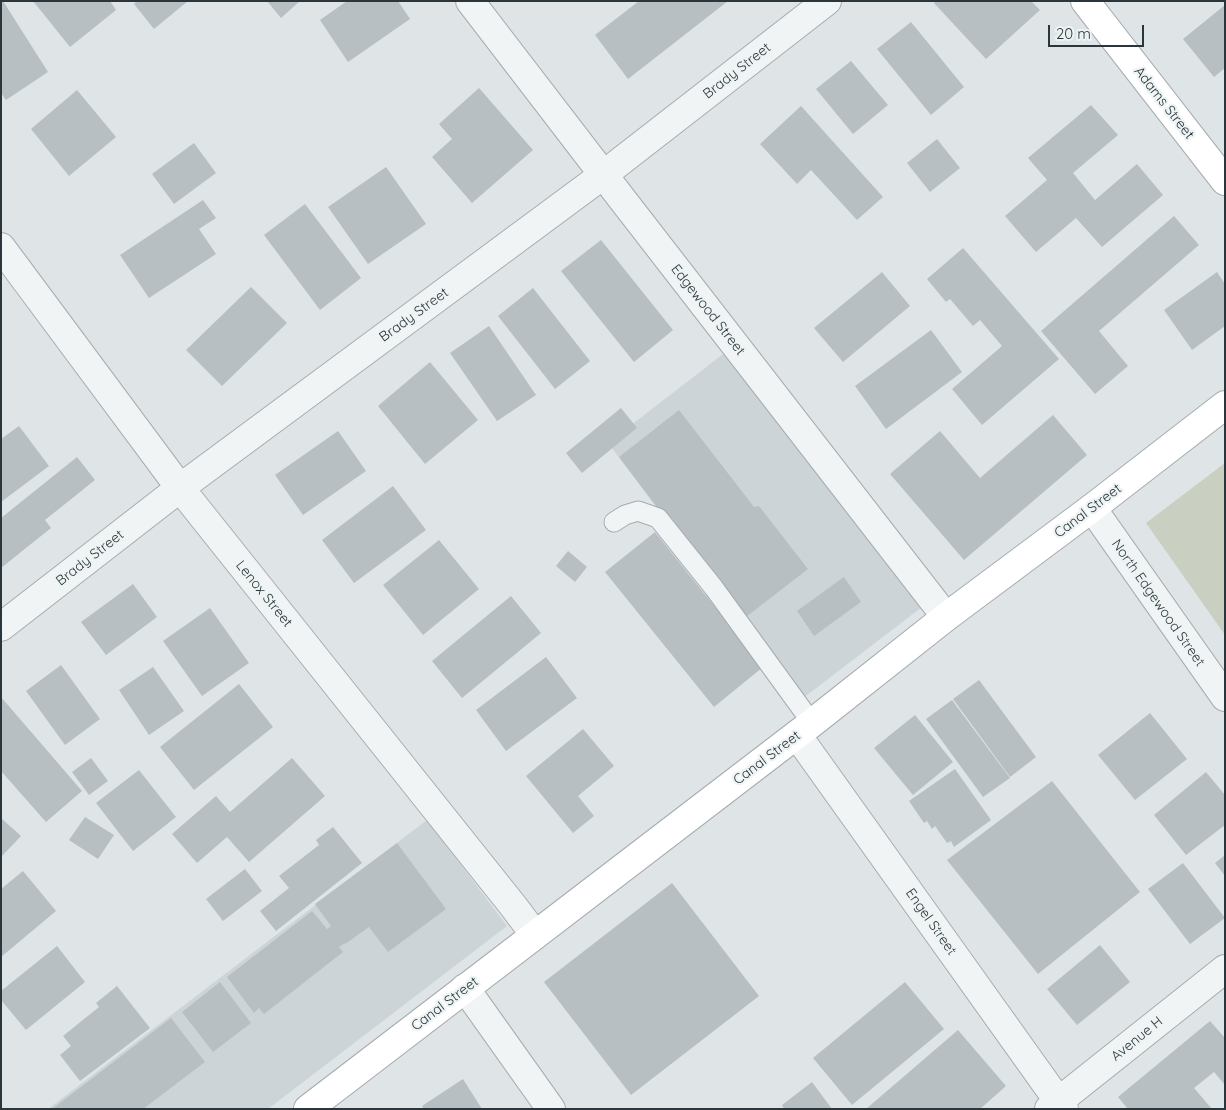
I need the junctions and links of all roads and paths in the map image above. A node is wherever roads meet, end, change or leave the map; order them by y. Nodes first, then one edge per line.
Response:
1 (470, 1) edge
2 (827, 1) edge
3 (1085, 1) edge
4 (603, 175) junction
5 (1225, 181) edge
6 (1, 247) edge
7 (1225, 405) edge
8 (180, 488) junction
9 (1092, 508) junction
10 (614, 522) dead end
11 (946, 617) junction
12 (1, 627) edge
13 (1225, 698) edge
14 (805, 729) junction
15 (535, 935) junction
16 (1225, 969) edge
17 (465, 988) junction
18 (1057, 1106) edge
19 (308, 1109) edge
20 (551, 1109) edge

1 - 4 street, Edgewood Street
2 - 4 street, Brady Street
3 - 5 street, Adams Street
4 - 8 street, Brady Street
4 - 11 street, Edgewood Street
6 - 8 street, Lenox Street
7 - 9 street, Canal Street
8 - 12 street, Brady Street
8 - 15 street, Lenox Street
9 - 11 street, Canal Street
9 - 13 street, North Edgewood Street
10 - 14 lane
11 - 14 street, Canal Street
14 - 15 street, Canal Street
14 - 18 street, Engel Street
15 - 17 street, Canal Street
16 - 18 street, Avenue H
17 - 19 street, Canal Street
17 - 20 street

